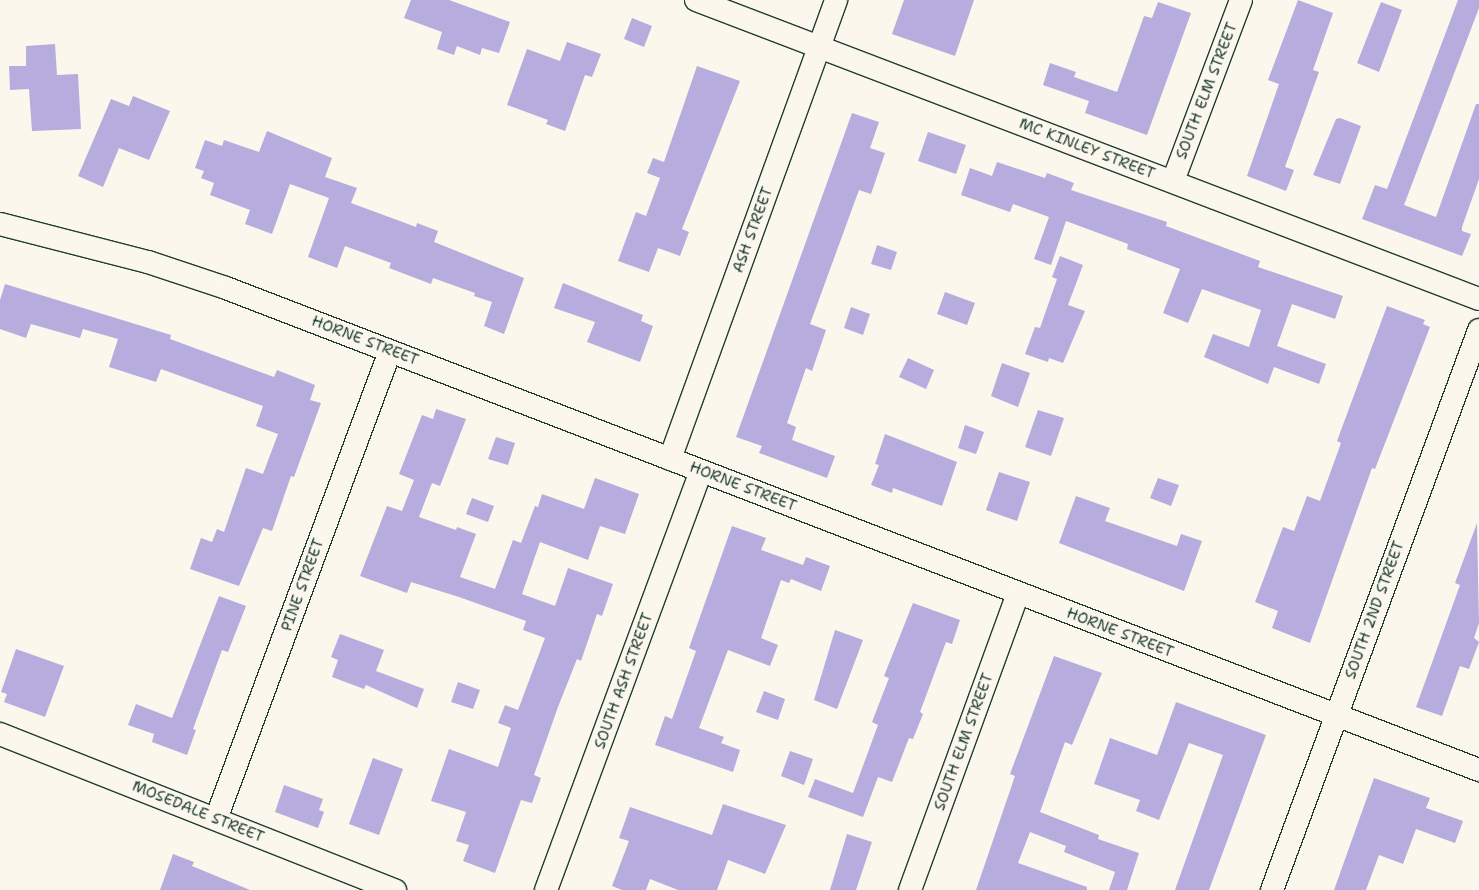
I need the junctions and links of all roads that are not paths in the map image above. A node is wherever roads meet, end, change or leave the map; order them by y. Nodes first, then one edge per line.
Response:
1 (696, 0) edge
2 (836, 0) edge
3 (1241, 0) edge
4 (819, 48) junction
5 (1173, 181) junction
6 (0, 224) edge
7 (1479, 299) edge
8 (1479, 330) edge
9 (390, 351) junction
10 (670, 459) junction
11 (702, 472) junction
12 (1018, 594) junction
13 (1335, 717) junction
14 (0, 734) edge
15 (1479, 770) edge
16 (216, 819) junction
17 (395, 890) edge
18 (546, 890) edge
19 (910, 890) edge
20 (1272, 890) edge

1 - 4 street, MC KINLEY STREET
2 - 4 street, ASH STREET
3 - 5 street, SOUTH ELM STREET
4 - 5 street, MC KINLEY STREET
4 - 10 street, ASH STREET
5 - 7 street, MC KINLEY STREET
6 - 9 street, HORNE STREET
8 - 13 street, SOUTH 2ND STREET
9 - 10 street, HORNE STREET
9 - 16 street, PINE STREET
10 - 11 street, HORNE STREET
11 - 12 street, HORNE STREET
11 - 18 street, SOUTH ASH STREET
12 - 13 street, HORNE STREET
12 - 19 street, SOUTH ELM STREET
13 - 15 street, HORNE STREET
13 - 20 street, SOUTH 2ND STREET
14 - 16 street, MOSEDALE STREET
16 - 17 street, MOSEDALE STREET

